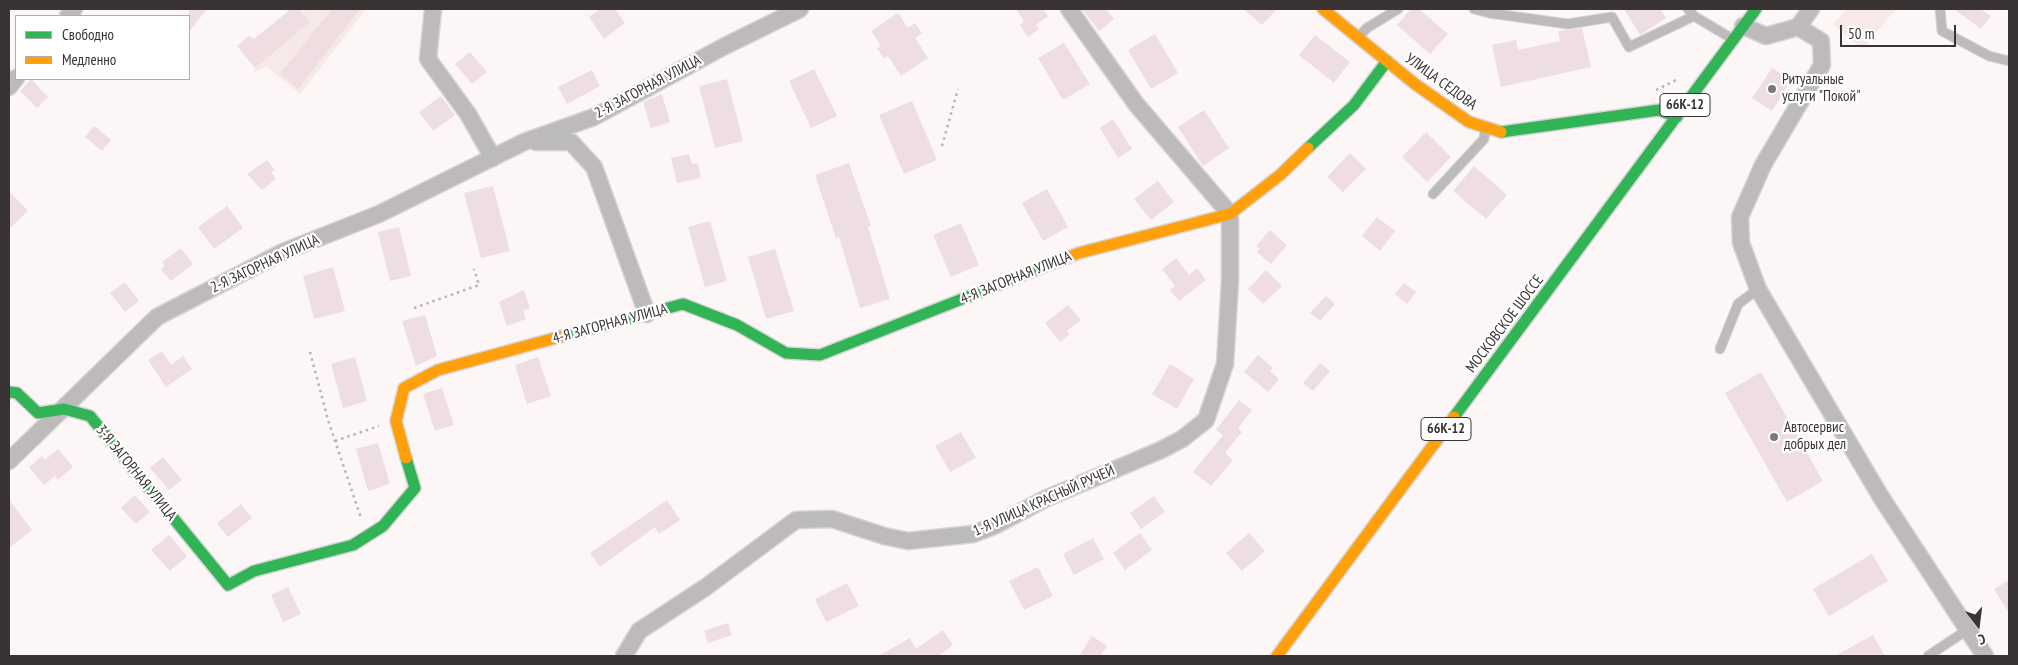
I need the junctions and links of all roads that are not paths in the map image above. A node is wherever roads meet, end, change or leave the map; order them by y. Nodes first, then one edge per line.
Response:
1 (433, 9) edge
2 (800, 9) edge
3 (1069, 9) edge
4 (1323, 9) edge
5 (1398, 9) edge
6 (1474, 9) edge
7 (1607, 9) edge
8 (1756, 9) edge
9 (1811, 9) edge
10 (1940, 9) edge
11 (1691, 13) edge
12 (1612, 17) junction
13 (1743, 26) junction
14 (1798, 27) junction
15 (1358, 37) junction
16 (1733, 40) junction
17 (1387, 61) junction
18 (2009, 61) edge
19 (1676, 117) junction
20 (1485, 128) junction
21 (524, 142) junction
22 (493, 158) junction
23 (1433, 194) dead end
24 (1230, 214) junction
25 (1758, 289) junction
26 (647, 314) junction
27 (1720, 349) dead end
28 (9, 392) edge
29 (64, 409) junction
30 (9, 461) edge
31 (228, 585) joint
32 (1967, 630) junction
33 (624, 656) edge
34 (1277, 656) edge
35 (1928, 656) edge
36 (1984, 656) edge

1 - 22 street
2 - 21 street, 2-Я ЗАГОРНАЯ УЛИЦА
3 - 24 street
4 - 15 street, УЛИЦА СЕДОВА
5 - 15 lane
6 - 12 lane
7 - 12 lane
8 - 13 street, МОСКОВСКОЕ ШОССЕ / 66К-12
9 - 14 street
10 - 18 lane
11 - 12 lane
11 - 16 lane
13 - 14 street
13 - 16 street, МОСКОВСКОЕ ШОССЕ / 66К-12
14 - 25 street
15 - 17 street, УЛИЦА СЕДОВА
16 - 19 street, МОСКОВСКОЕ ШОССЕ / 66К-12
17 - 20 street, УЛИЦА СЕДОВА
17 - 24 street, 4-Я ЗАГОРНАЯ УЛИЦА
19 - 20 street, УЛИЦА СЕДОВА
19 - 34 street, МОСКОВСКОЕ ШОССЕ / 66К-12
20 - 23 lane
21 - 22 street, 2-Я ЗАГОРНАЯ УЛИЦА
21 - 26 street
22 - 29 street, 2-Я ЗАГОРНАЯ УЛИЦА
24 - 26 street, 4-Я ЗАГОРНАЯ УЛИЦА
24 - 33 street, 1-Я УЛИЦА КРАСНЫЙ РУЧЕЙ
25 - 27 lane
25 - 32 street
26 - 31 street, 4-Я ЗАГОРНАЯ УЛИЦА
28 - 29 street
29 - 30 street
29 - 31 street, 3-Я ЗАГОРНАЯ УЛИЦА
32 - 35 lane
32 - 36 street

